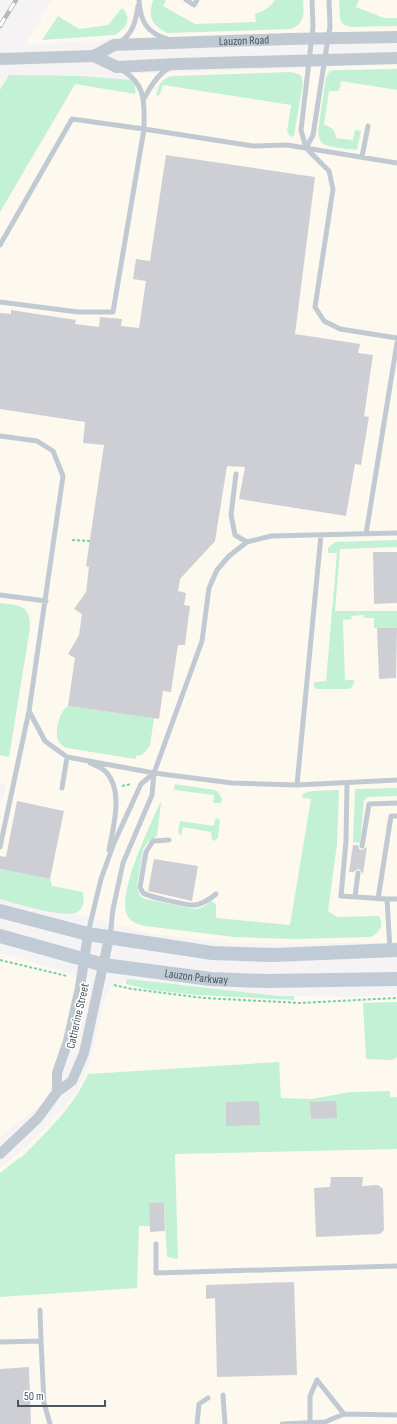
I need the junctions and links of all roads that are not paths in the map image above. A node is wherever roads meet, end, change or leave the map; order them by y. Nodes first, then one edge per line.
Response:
1 (186, 0) edge
2 (197, 0) edge
3 (312, 0) edge
4 (329, 0) edge
5 (140, 1) edge
6 (397, 37) edge
7 (311, 38) junction
8 (328, 38) junction
9 (178, 43) junction
10 (114, 45) junction
11 (94, 56) junction
12 (397, 58) edge
13 (0, 59) edge
14 (309, 60) junction
15 (324, 60) junction
16 (177, 64) junction
17 (117, 67) junction
18 (144, 99) junction
19 (368, 126) dead end
20 (144, 129) junction
21 (306, 148) junction
22 (362, 157) junction
23 (397, 163) edge
24 (0, 245) edge
25 (0, 302) edge
26 (397, 338) edge
27 (397, 343) edge
28 (0, 436) edge
29 (236, 474) dead end
30 (397, 533) edge
31 (366, 534) junction
32 (321, 535) junction
33 (247, 542) junction
34 (0, 595) edge
35 (46, 601) junction
36 (30, 711) junction
37 (67, 757) junction
38 (87, 761) junction
39 (154, 773) junction
40 (397, 780) edge
41 (346, 783) junction
42 (297, 785) junction
43 (62, 788) dead end
44 (397, 803) edge
45 (397, 816) edge
46 (169, 840) dead end
47 (362, 846) dead end
48 (0, 847) edge
49 (107, 863) junction
50 (358, 873) dead end
51 (216, 894) dead end
52 (355, 897) junction
53 (378, 899) junction
54 (397, 899) edge
55 (387, 900) junction
56 (0, 911) edge
57 (88, 934) junction
58 (0, 936) edge
59 (110, 938) junction
60 (394, 951) edge
61 (84, 960) junction
62 (104, 965) junction
63 (397, 979) edge
64 (57, 1092) junction
65 (2, 1151) edge
66 (156, 1244) dead end
67 (397, 1266) edge
68 (40, 1310) dead end
69 (41, 1341) junction
70 (0, 1342) edge
71 (223, 1395) dead end
72 (208, 1398) dead end
73 (344, 1414) junction
74 (397, 1415) edge
75 (310, 1423) junction
76 (328, 1423) edge
77 (50, 1424) edge
78 (197, 1424) edge
79 (225, 1424) edge
80 (282, 1424) edge

1 - 2 lane
3 - 7 lane
4 - 8 lane
5 - 9 lane
5 - 10 lane
6 - 8 street, Lauzon Road
7 - 8 street, Lauzon Road
7 - 9 street, Lauzon Road
7 - 14 lane
8 - 15 lane
9 - 10 street, Lauzon Road
10 - 11 street, Lauzon Road
11 - 13 street, Lauzon Road
11 - 17 street, Lauzon Road
12 - 15 street, Lauzon Road
14 - 15 street, Lauzon Road
14 - 16 street, Lauzon Road
14 - 21 lane
15 - 21 lane
16 - 17 street, Lauzon Road
16 - 18 lane
17 - 18 lane
18 - 20 lane
19 - 22 lane
20 - 21 lane
20 - 24 lane
20 - 25 lane
21 - 22 lane
21 - 26 lane
22 - 23 lane
27 - 31 lane
28 - 35 lane
29 - 33 lane
30 - 31 lane
31 - 32 lane
32 - 33 lane
32 - 42 lane
33 - 39 lane
34 - 35 lane
35 - 36 lane
36 - 37 lane
36 - 48 lane
37 - 38 lane
37 - 43 lane
38 - 39 lane
38 - 49 lane
39 - 42 lane
39 - 49 lane
39 - 59 lane
40 - 41 lane
41 - 42 lane
41 - 52 lane
44 - 47 lane
45 - 53 lane
46 - 51 lane
49 - 57 lane
50 - 52 lane
52 - 53 lane
53 - 55 lane
54 - 55 lane
55 - 60 lane
56 - 57 main road, Lauzon Parkway
57 - 59 main road, Lauzon Parkway
57 - 61 street, Catherine Street
58 - 61 main road, Lauzon Parkway
59 - 60 main road, Lauzon Parkway
59 - 62 street, Catherine Street
61 - 62 main road, Lauzon Parkway
61 - 64 street, Catherine Street
62 - 63 main road, Lauzon Parkway
62 - 64 street, Catherine Street
64 - 65 street, Catherine Street
66 - 67 lane
68 - 69 lane
69 - 70 lane
69 - 77 lane
71 - 79 lane
72 - 78 lane
73 - 74 lane
73 - 75 lane
73 - 76 lane
75 - 76 lane
75 - 80 lane

